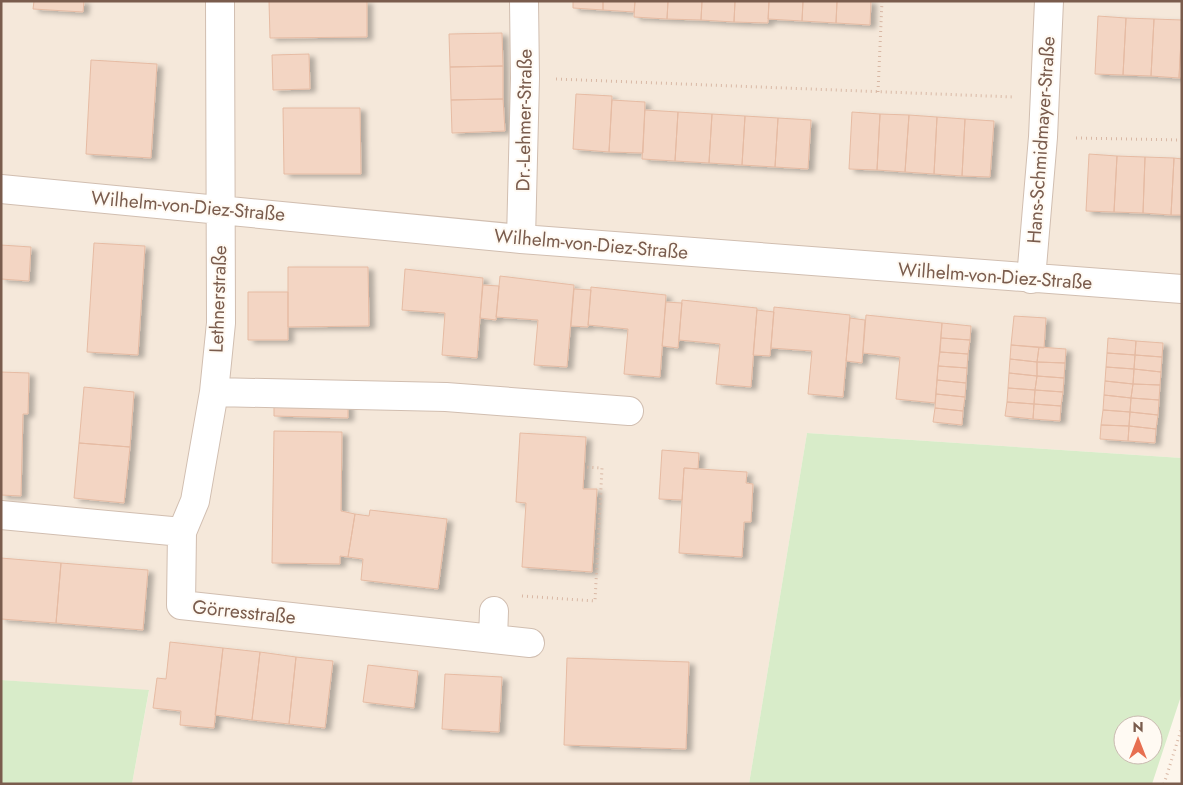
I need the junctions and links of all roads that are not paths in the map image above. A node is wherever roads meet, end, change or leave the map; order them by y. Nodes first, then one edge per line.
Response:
1 (220, 1) edge
2 (524, 1) edge
3 (1049, 1) edge
4 (1, 189) edge
5 (220, 209) junction
6 (521, 238) junction
7 (1031, 279) junction
8 (1182, 289) edge
9 (214, 392) junction
10 (629, 411) dead end
11 (1, 515) edge
12 (182, 532) junction
13 (505, 603) road end
14 (492, 639) junction
15 (530, 643) dead end

1 - 5 street, Lethnerstraße
2 - 6 street, Dr.-Lehmer-Straße
3 - 7 street, Hans-Schmidmayer-Straße
4 - 5 street, Wilhelm-von-Diez-Straße
5 - 6 street, Wilhelm-von-Diez-Straße
5 - 9 street, Lethnerstraße
6 - 7 street, Wilhelm-von-Diez-Straße
7 - 8 street, Wilhelm-von-Diez-Straße
9 - 10 street
9 - 12 street, Lethnerstraße
11 - 12 street
12 - 14 street, Görresstraße
13 - 14 street
14 - 15 street, Görresstraße

